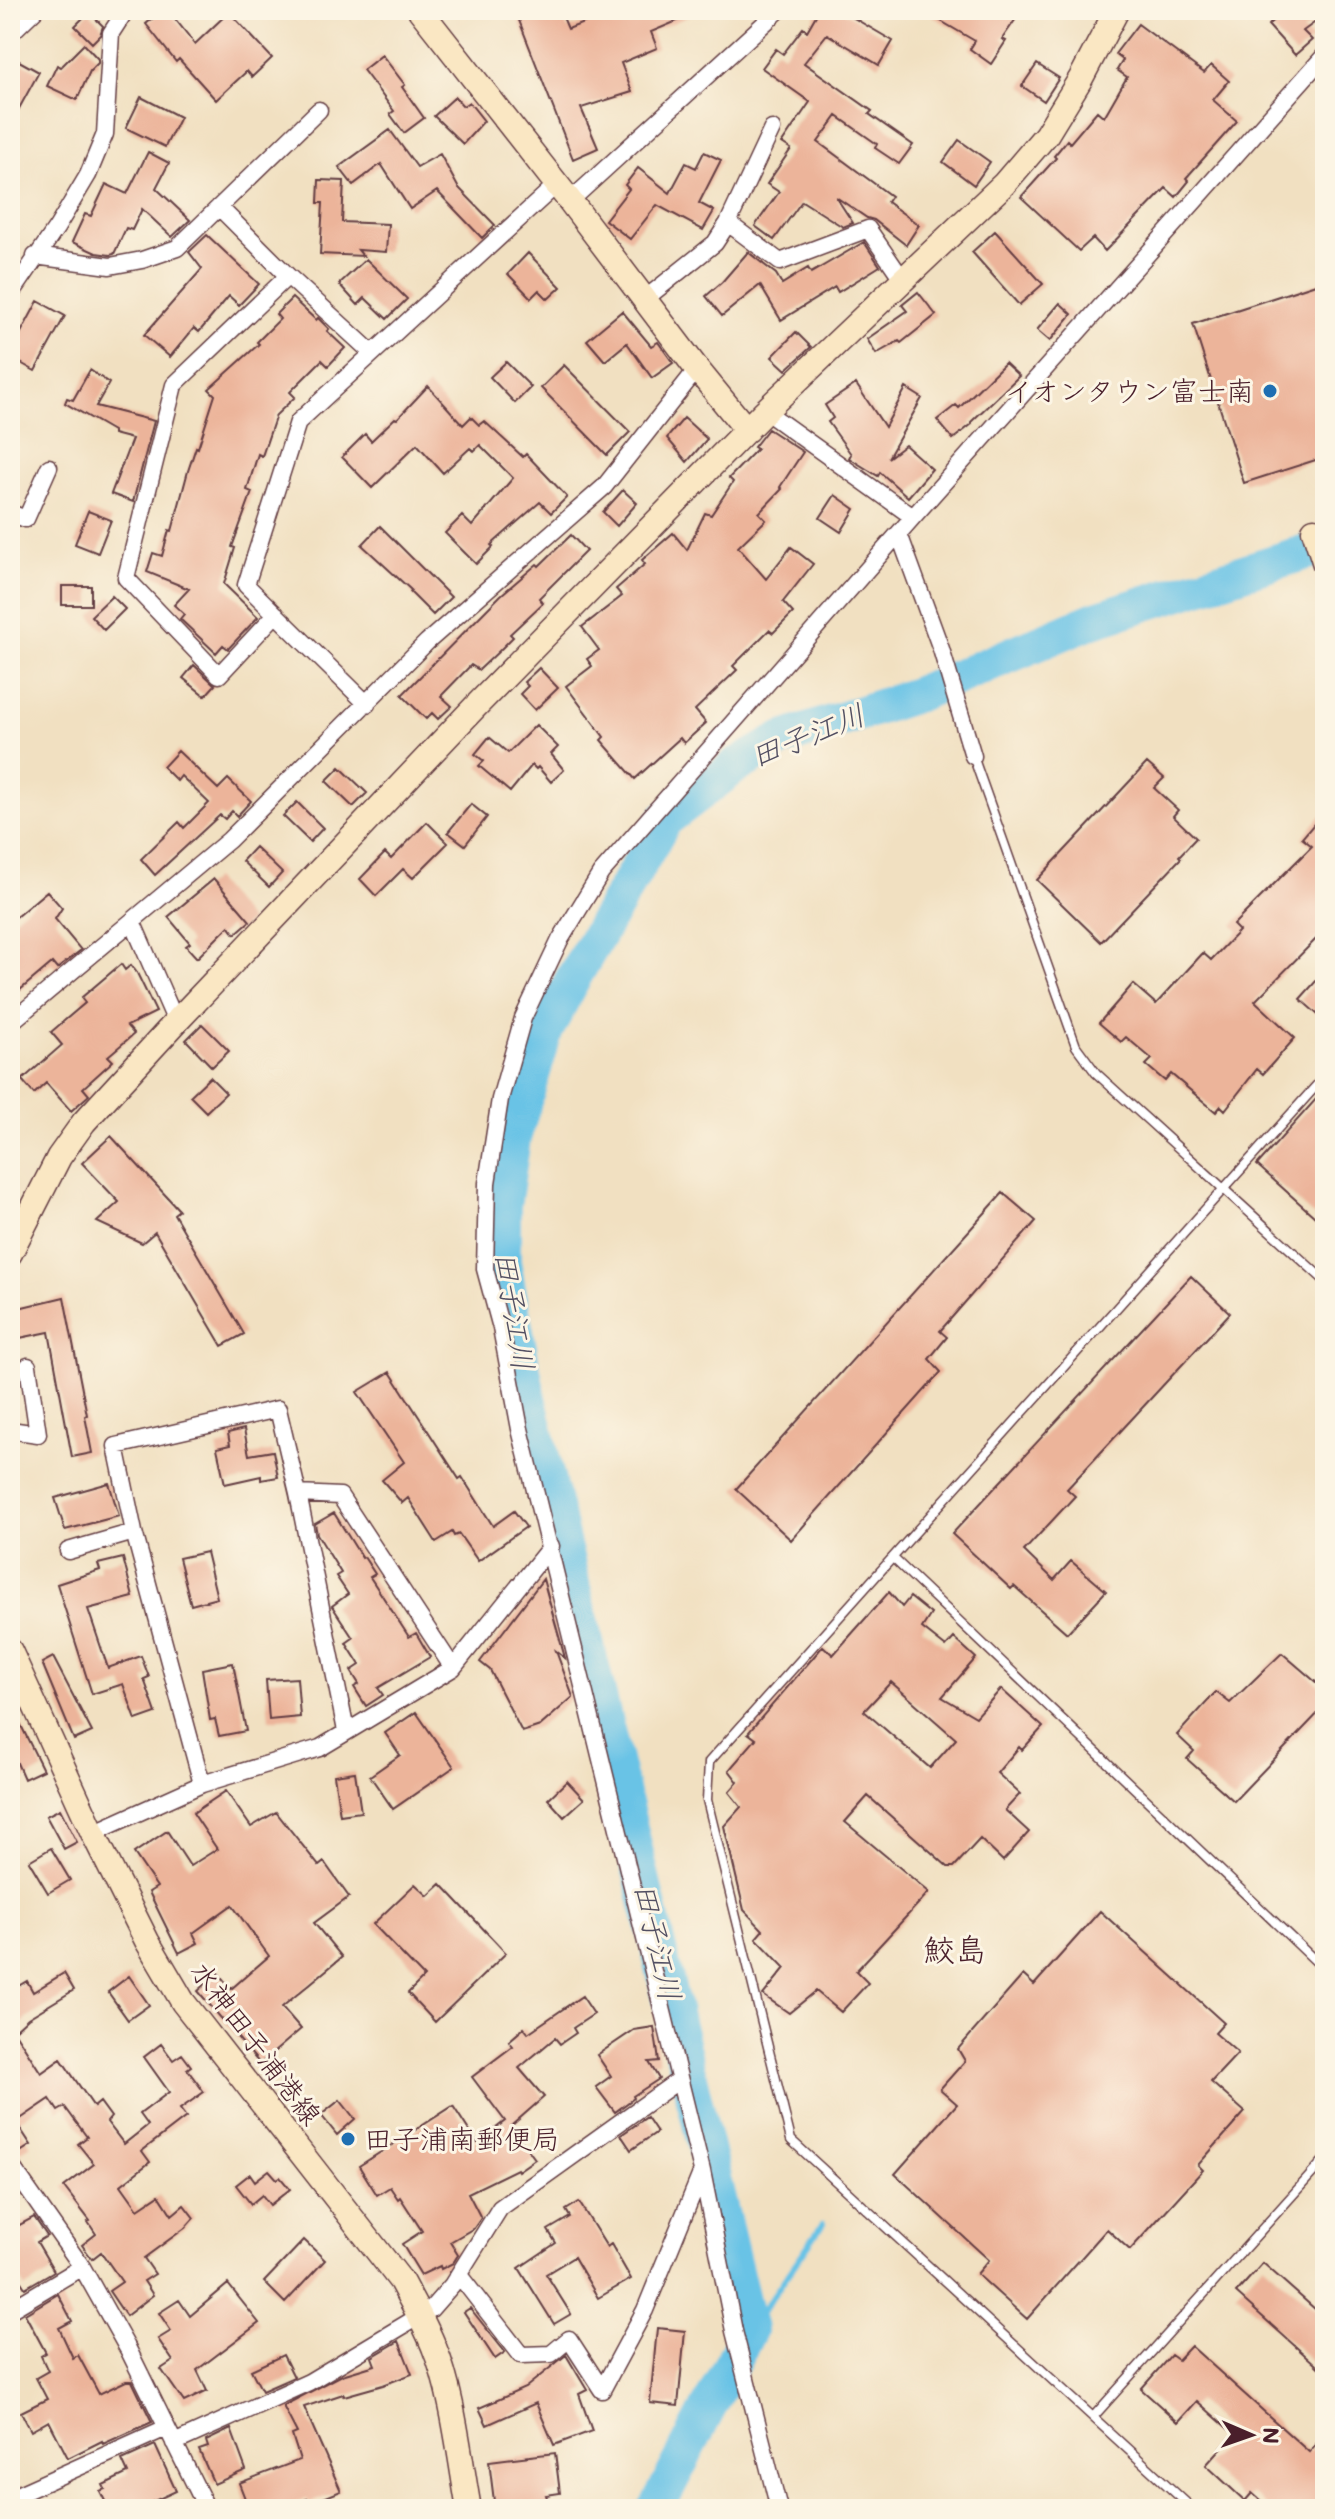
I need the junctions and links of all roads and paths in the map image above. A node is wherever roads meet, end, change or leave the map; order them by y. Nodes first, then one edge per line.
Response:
1 (35, 10) edge
2 (126, 10) edge
3 (420, 10) edge
4 (1117, 10) edge
5 (769, 14) edge
6 (10, 34) edge
7 (1325, 55) edge
8 (319, 110) dead end
9 (772, 129) dead end
10 (563, 193) junction
11 (219, 207) junction
12 (728, 223) junction
13 (35, 256) junction
14 (288, 276) junction
15 (903, 280) junction
16 (10, 296) edge
17 (645, 299) junction
18 (372, 353) junction
19 (697, 369) junction
20 (765, 411) junction
21 (747, 430) junction
22 (49, 467) dead end
23 (10, 513) edge
24 (913, 517) junction
25 (1314, 530) dead end
26 (899, 534) junction
27 (1325, 564) edge
28 (276, 614) junction
29 (367, 704) junction
30 (973, 756) joint
31 (132, 921) junction
32 (176, 1022) junction
33 (10, 1023) edge
34 (1325, 1076) edge
35 (1225, 1191) junction
36 (13, 1234) edge
37 (1325, 1281) edge
38 (28, 1366) dead end
39 (10, 1430) edge
40 (298, 1494) junction
41 (134, 1532) junction
42 (551, 1546) junction
43 (68, 1551) dead end
44 (893, 1558) junction
45 (10, 1651) edge
46 (453, 1668) junction
47 (346, 1731) junction
48 (202, 1784) junction
49 (93, 1833) junction
50 (1325, 1970) edge
51 (679, 2080) junction
52 (1325, 2159) edge
53 (10, 2164) edge
54 (702, 2171) junction
55 (82, 2267) junction
56 (459, 2275) junction
57 (10, 2310) edge
58 (420, 2317) junction
59 (1094, 2416) junction
60 (170, 2436) junction
61 (10, 2498) edge
62 (207, 2509) edge
63 (469, 2509) edge
64 (779, 2509) edge
65 (1193, 2509) edge

1 - 6 street
2 - 13 street
3 - 10 street
4 - 15 street
5 - 10 street
7 - 24 street
8 - 11 street
9 - 12 street
10 - 17 street
10 - 18 street
11 - 13 street
11 - 14 street
12 - 15 street
12 - 17 street
13 - 16 street
14 - 18 street
14 - 28 street
15 - 20 street
17 - 19 street
18 - 28 street
19 - 21 street
19 - 29 street
20 - 21 street
20 - 24 street
21 - 32 street
22 - 23 street
24 - 26 street
25 - 27 street
26 - 30 street
26 - 42 street
28 - 29 street
29 - 31 street
30 - 35 lane
31 - 32 street
31 - 33 street
32 - 36 street
34 - 35 lane
35 - 37 lane
35 - 44 lane
38 - 39 street
40 - 41 street
40 - 46 street
40 - 47 street
41 - 43 street
41 - 48 street
42 - 46 street
42 - 51 street
44 - 50 lane
44 - 59 lane
45 - 49 street, 水神田子浦港線
46 - 47 street
47 - 48 street
48 - 49 street
49 - 58 street, 水神田子浦港線
51 - 54 street
51 - 56 street
52 - 59 lane
53 - 55 street
54 - 56 street
54 - 64 street
55 - 57 street
55 - 60 street
56 - 58 street
58 - 60 street
58 - 63 street, 水神田子浦港線
59 - 65 lane
60 - 61 street
60 - 62 street

